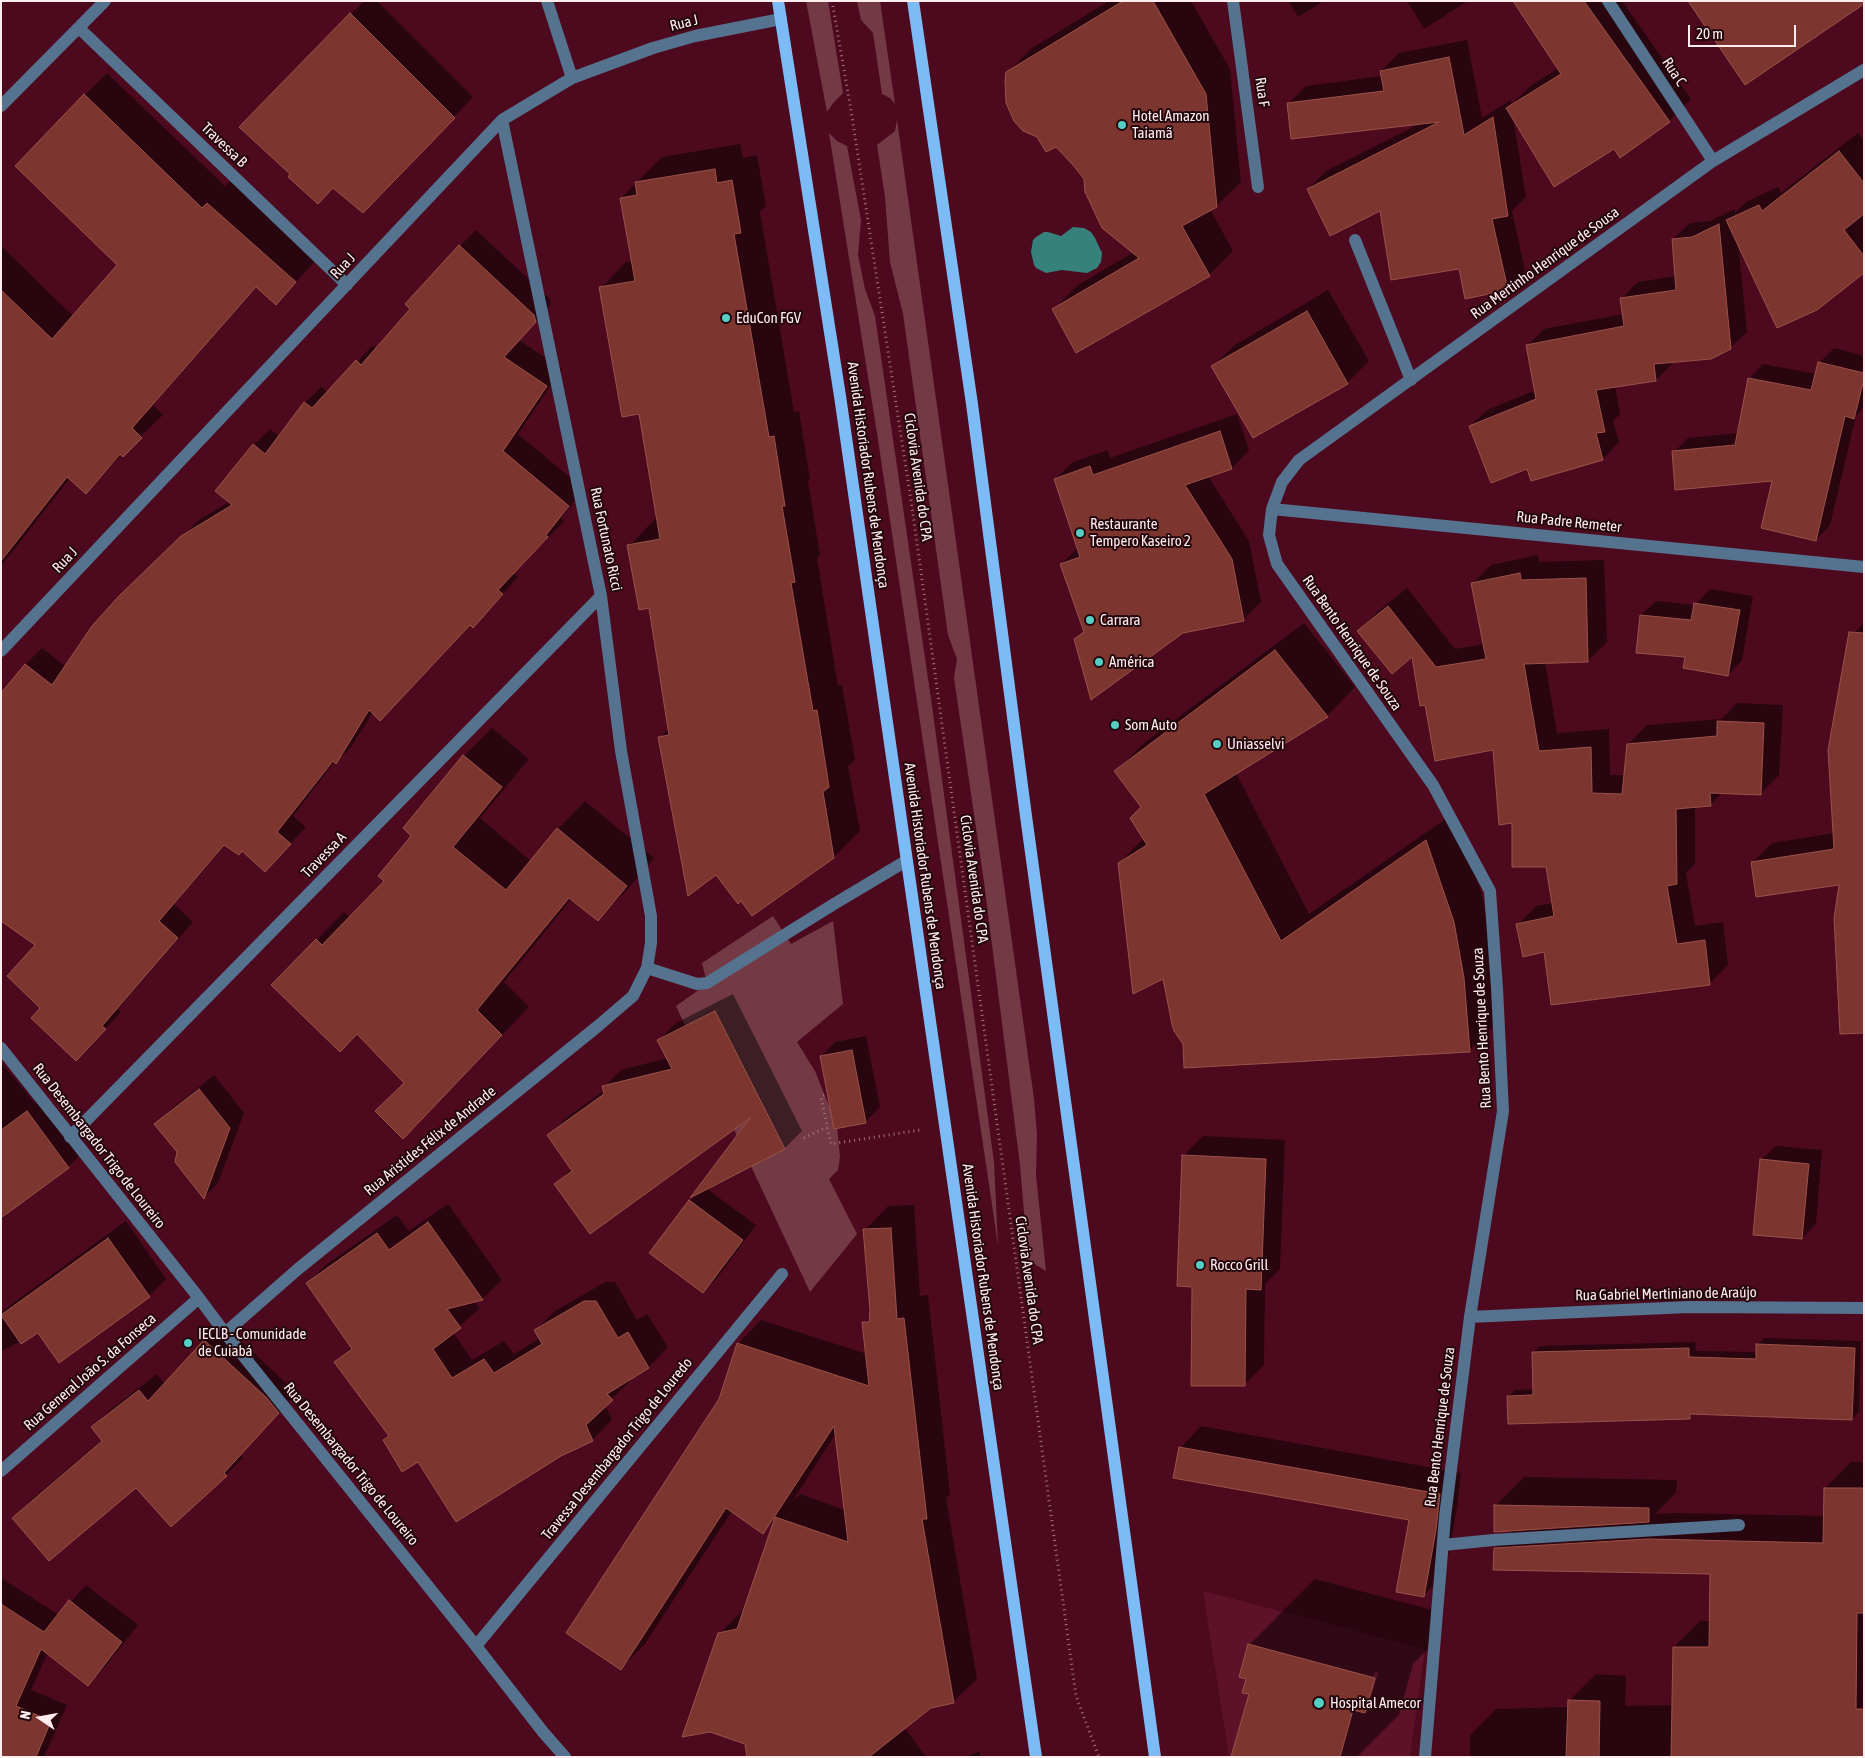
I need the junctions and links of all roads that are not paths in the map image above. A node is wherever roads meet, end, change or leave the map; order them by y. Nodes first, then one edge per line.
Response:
1 (105, 1) edge
2 (547, 1) edge
3 (778, 1) edge
4 (913, 1) edge
5 (1233, 1) edge
6 (1608, 1) edge
7 (781, 18) junction
8 (79, 28) junction
9 (1864, 70) edge
10 (572, 78) junction
11 (1, 106) edge
12 (502, 120) junction
13 (1713, 161) junction
14 (1258, 187) dead end
15 (1354, 240) dead end
16 (347, 285) junction
17 (1411, 380) junction
18 (1272, 509) junction
19 (1864, 567) edge
20 (601, 596) junction
21 (1, 651) edge
22 (906, 861) junction
23 (647, 968) junction
24 (1, 1048) edge
25 (70, 1137) junction
26 (782, 1274) dead end
27 (199, 1298) junction
28 (1864, 1308) edge
29 (1470, 1317) junction
30 (225, 1334) junction
31 (1, 1471) edge
32 (1739, 1525) dead end
33 (1443, 1545) junction
34 (476, 1646) junction
35 (566, 1757) edge
36 (1036, 1757) edge
37 (1156, 1757) edge
38 (1425, 1757) edge

1 - 8 street
2 - 10 street
3 - 7 main road, Avenida Historiador Rubens de Mendonça
4 - 37 main road
5 - 14 street, Rua F
6 - 13 street, Rua C
7 - 10 street, Rua J
7 - 22 main road, Avenida Historiador Rubens de Mendonça
8 - 11 street
8 - 16 street, Travessa B
9 - 13 street, Rua Mertinho Henrique de Sousa
10 - 12 street, Rua J
12 - 16 street, Rua J
12 - 20 street, Rua Fortunato Ricci
13 - 17 street, Rua Mertinho Henrique de Sousa
15 - 17 street
16 - 21 street, Rua J
17 - 18 street, Rua Mertinho Henrique de Sousa
18 - 19 street, Rua Padre Remeter
18 - 29 street, Rua Bento Henrique de Souza
20 - 23 street, Rua Fortunato Ricci
20 - 25 street, Travessa A
22 - 23 street
22 - 36 main road, Avenida Historiador Rubens de Mendonça
23 - 30 street, Rua Aristides Félix de Andrade
24 - 25 street, Rua Desembargador Trigo de Loureiro
25 - 27 street, Rua Desembargador Trigo de Loureiro
26 - 34 street, Travessa Desembargador Trigo de Louredo
27 - 30 street, Rua Desembargador Trigo de Loureiro
27 - 31 street, Rua General João S. da Fonseca
28 - 29 street, Rua Gabriel Mertiniano de Araújo
29 - 33 street, Rua Bento Henrique de Souza
30 - 34 street, Rua Desembargador Trigo de Loureiro
32 - 33 street
33 - 38 street, Rua Bento Henrique de Souza
34 - 35 street, Rua Desembargador Trigo de Loureiro

